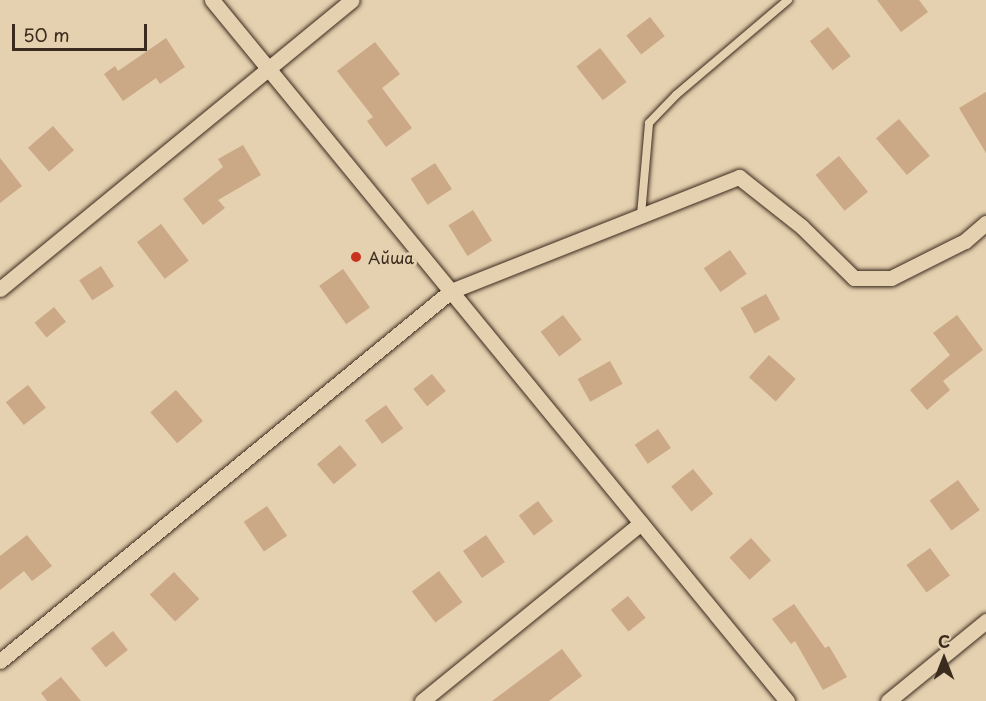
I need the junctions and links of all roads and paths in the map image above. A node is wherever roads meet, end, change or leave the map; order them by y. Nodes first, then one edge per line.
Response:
1 (213, 0) edge
2 (352, 0) edge
3 (788, 0) edge
4 (269, 69) junction
5 (641, 215) junction
6 (986, 223) edge
7 (0, 289) edge
8 (451, 291) junction
9 (641, 523) junction
10 (986, 621) edge
11 (0, 662) edge
12 (422, 701) edge
13 (787, 701) edge
14 (888, 701) edge

1 - 4 street
2 - 4 street
3 - 5 lane
4 - 7 street
4 - 8 street
5 - 6 street
5 - 8 street
8 - 9 street
8 - 11 street
9 - 12 street
9 - 13 street
10 - 14 street

